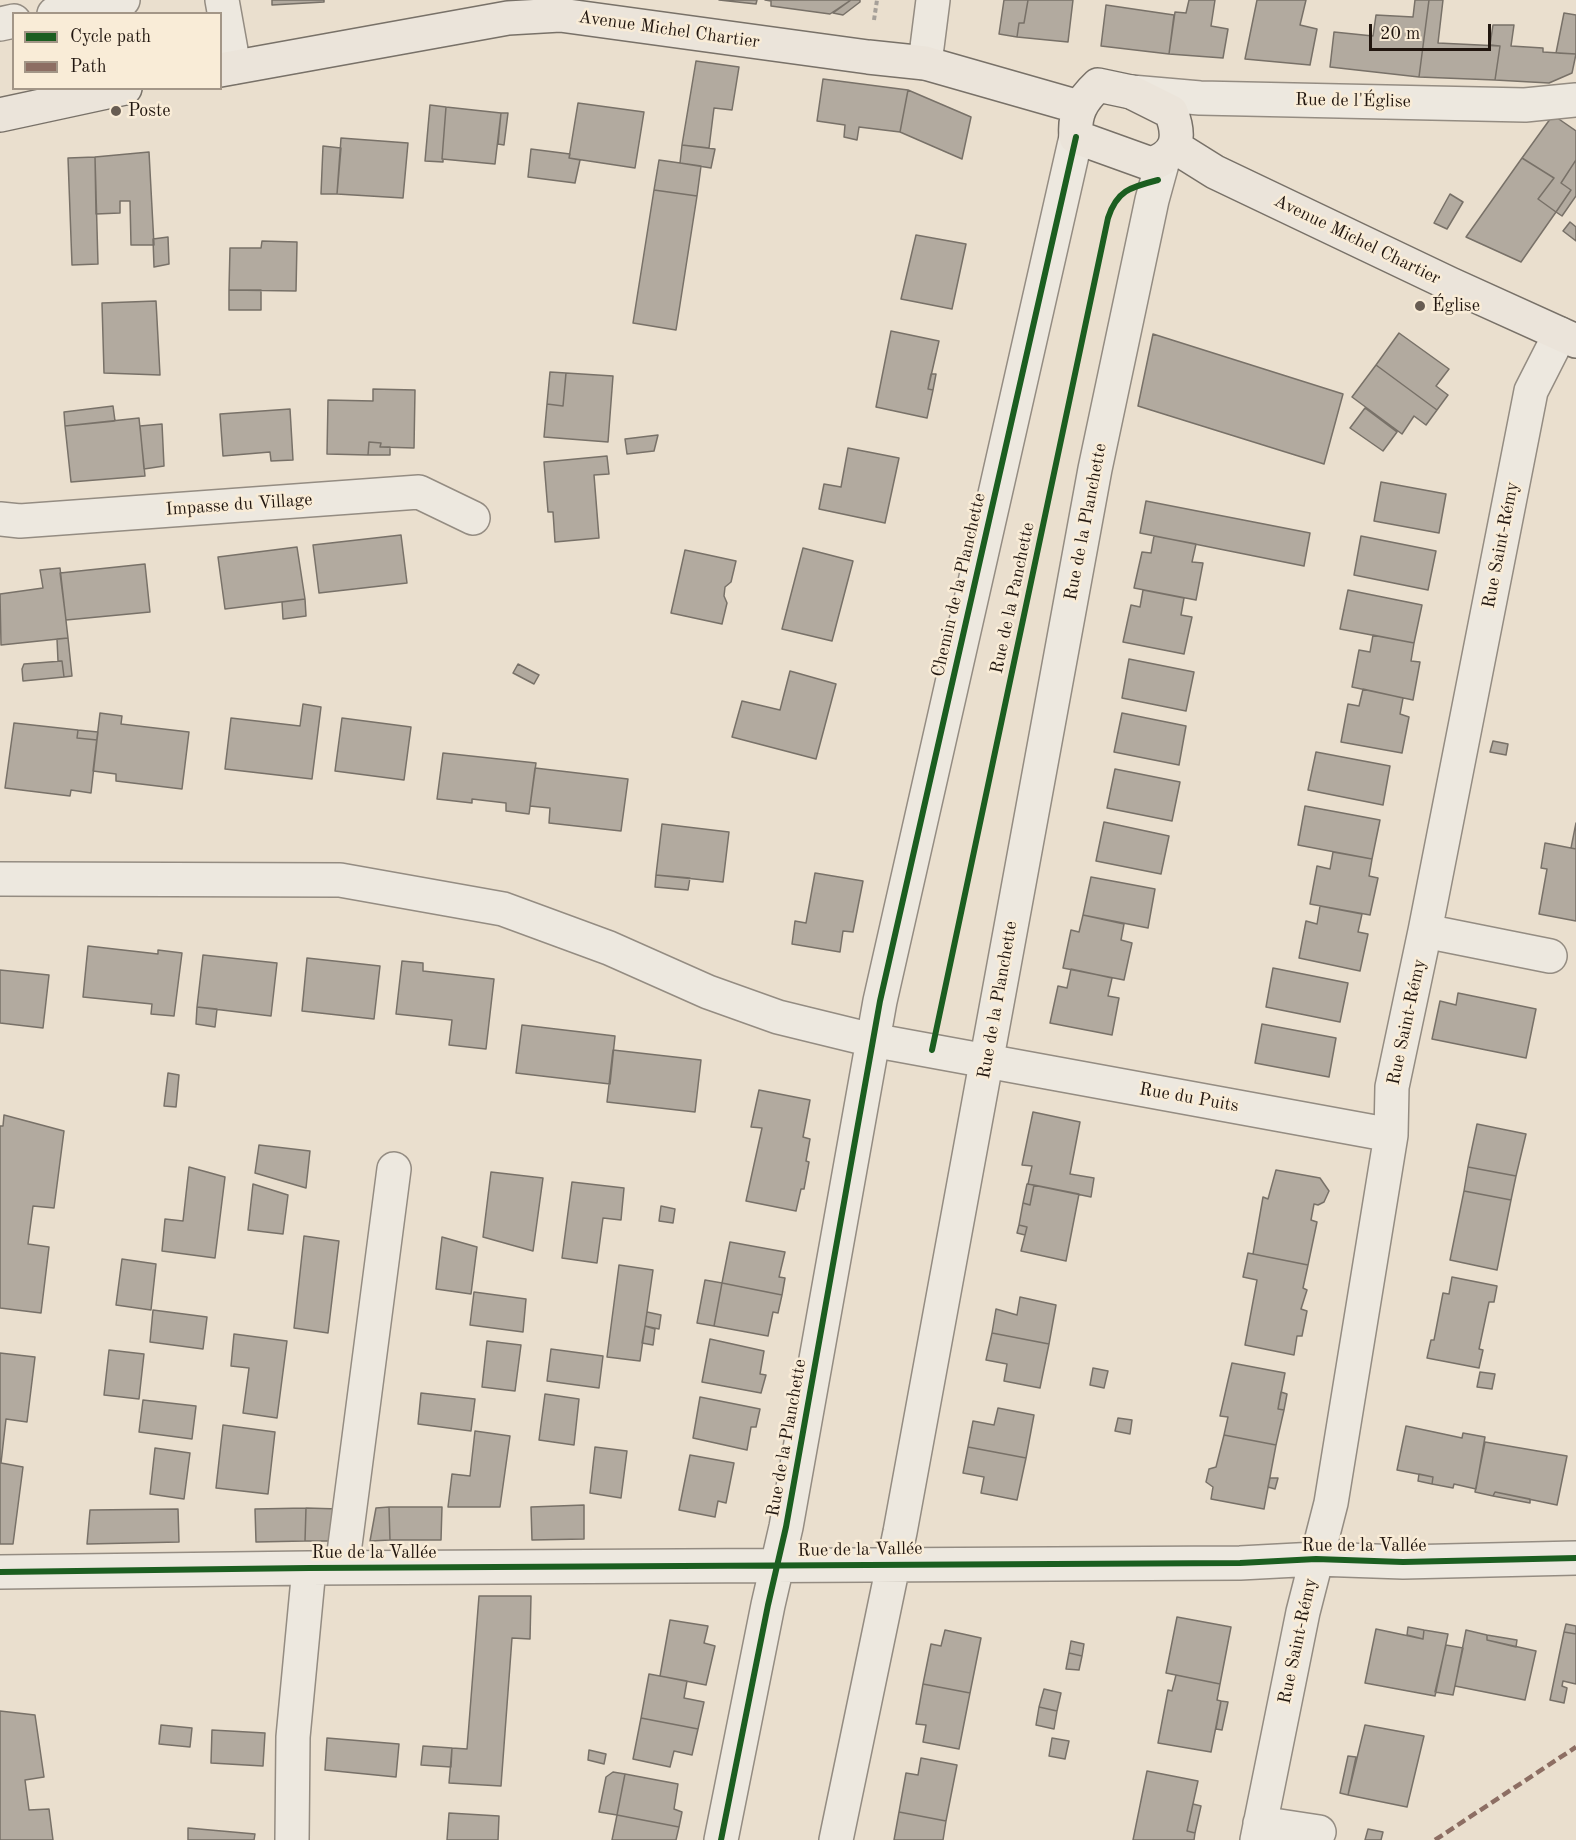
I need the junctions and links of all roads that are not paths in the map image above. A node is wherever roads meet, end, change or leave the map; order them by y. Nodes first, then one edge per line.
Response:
1 (123, 0) edge
2 (222, 0) edge
3 (933, 0) edge
4 (64, 12) edge
5 (925, 63) junction
6 (227, 68) edge
7 (116, 90) edge
8 (1131, 92) junction
9 (1576, 100) edge
10 (0, 115) edge
11 (1078, 122) junction
12 (1169, 153) junction
13 (1568, 337) edge
14 (473, 518) dead end
15 (0, 519) edge
16 (0, 879) edge
17 (1425, 931) junction
18 (1550, 956) dead end
19 (872, 1040) junction
20 (987, 1060) junction
21 (1391, 1135) junction
22 (394, 1169) dead end
23 (1576, 1558) edge
24 (1316, 1559) junction
25 (777, 1566) junction
26 (893, 1566) junction
27 (309, 1568) junction
28 (342, 1568) junction
29 (0, 1572) edge
30 (1258, 1831) edge
31 (1319, 1832) dead end
32 (292, 1840) edge
33 (721, 1840) edge
34 (836, 1840) edge

1 - 4 street
2 - 6 street
3 - 5 street
5 - 6 main road, Avenue Michel Chartier
5 - 11 main road, Avenue Michel Chartier
7 - 10 main road
8 - 9 street, Rue de l'Église
8 - 11 main road
8 - 12 main road
11 - 12 main road, Avenue Michel Chartier
11 - 19 street, Chemin de la Planchette
12 - 13 main road, Avenue Michel Chartier
12 - 20 street, Rue de la Planchette
13 - 17 street, Rue Saint-Rémy
14 - 15 street, Impasse du Village
16 - 19 street, Rue du Puits
17 - 18 street
17 - 21 street, Rue Saint-Rémy
19 - 20 street, Rue du Puits
19 - 25 street, Rue de la Planchette
20 - 21 street, Rue du Puits
20 - 26 street, Rue de la Planchette
21 - 24 street, Rue Saint-Rémy
22 - 28 street
23 - 24 street, Rue de la Vallée
24 - 26 street, Rue de la Vallée
24 - 30 street, Rue Saint-Rémy
25 - 26 street, Rue de la Vallée
25 - 28 street, Rue de la Vallée
25 - 33 street, Rue de la Planchette
26 - 34 street, Rue de la Planchette
27 - 28 street, Rue de la Vallée
27 - 29 street, Rue de la Vallée
27 - 32 street
30 - 31 street, Rue Saint-Rémy

